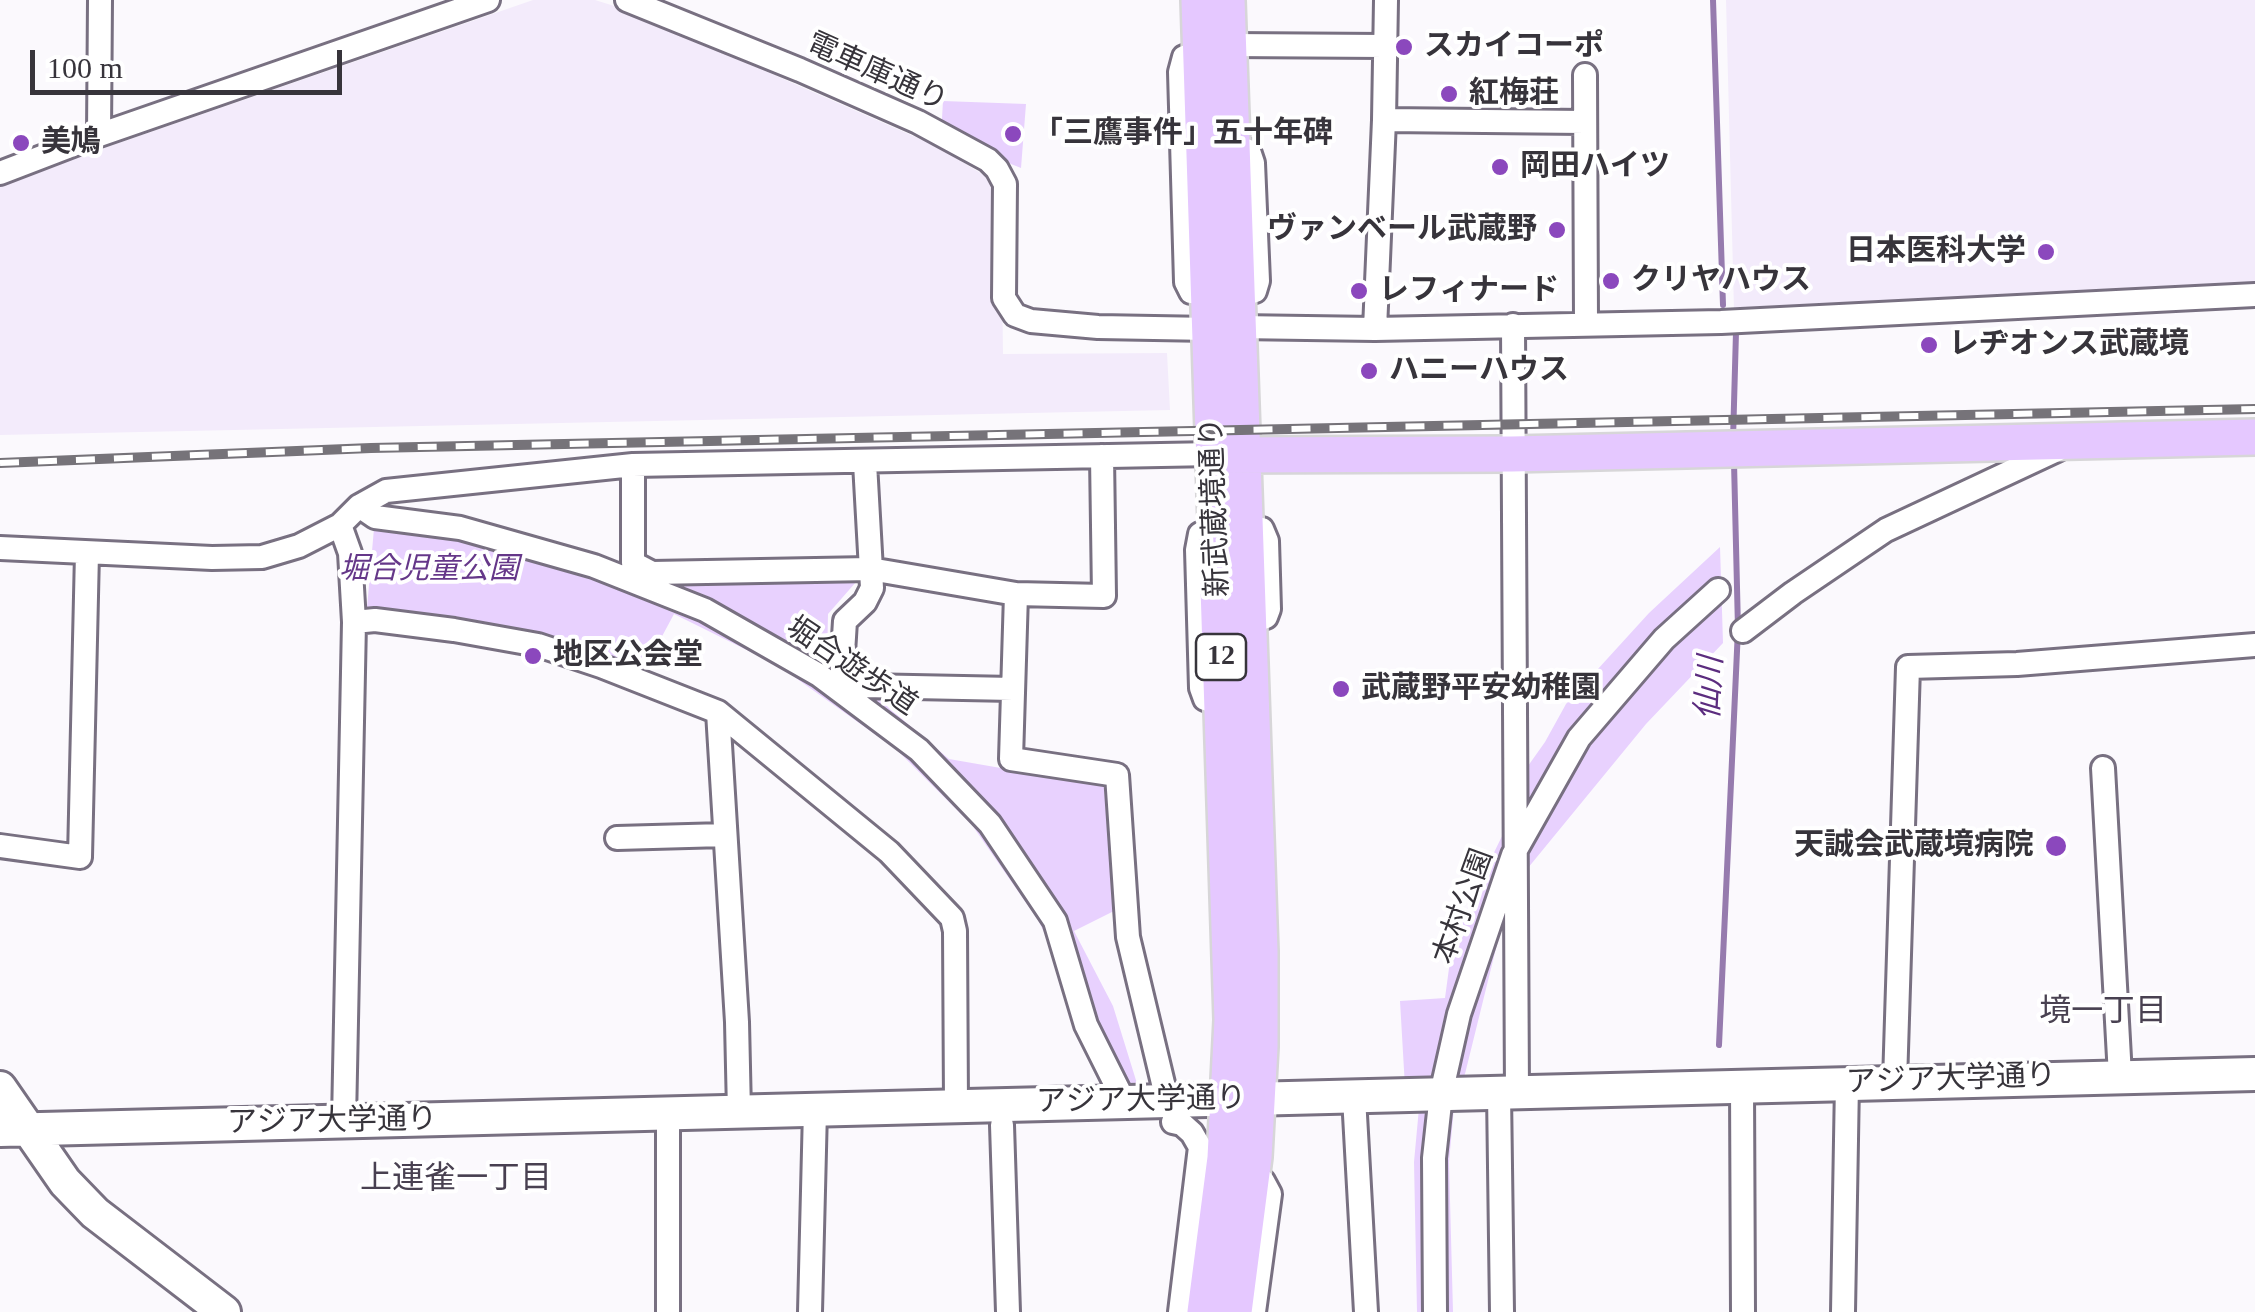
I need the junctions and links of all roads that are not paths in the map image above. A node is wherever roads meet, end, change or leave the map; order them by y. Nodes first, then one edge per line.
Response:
1 (100, 0) edge
2 (488, 0) edge
3 (627, 0) edge
4 (1199, 0) edge
5 (1228, 0) edge
6 (1386, 0) edge
7 (1386, 46) junction
8 (1215, 48) junction
9 (1585, 75) dead end
10 (1384, 120) junction
11 (1585, 122) junction
12 (99, 135) junction
13 (0, 173) edge
14 (2255, 295) edge
15 (1224, 311) junction
16 (1586, 323) junction
17 (1512, 325) junction
18 (1374, 329) junction
19 (2255, 437) edge
20 (2077, 441) junction
21 (1512, 454) junction
22 (1228, 455) junction
23 (1102, 456) junction
24 (865, 463) junction
25 (633, 465) junction
26 (359, 506) junction
27 (340, 525) junction
28 (1231, 526) junction
29 (0, 548) edge
30 (87, 553) junction
31 (870, 569) junction
32 (1718, 590) dead end
33 (1016, 594) junction
34 (354, 622) junction
35 (1743, 631) dead end
36 (2255, 645) edge
37 (1014, 689) junction
38 (718, 712) junction
39 (2103, 768) dead end
40 (724, 835) junction
41 (617, 838) dead end
42 (0, 846) edge
43 (1513, 855) junction
44 (2255, 1074) edge
45 (2120, 1076) junction
46 (1895, 1082) junction
47 (1847, 1083) junction
48 (1742, 1086) junction
49 (0, 1088) edge
50 (1508, 1093) junction
51 (1441, 1094) junction
52 (1354, 1097) junction
53 (1244, 1099) junction
54 (1124, 1101) junction
55 (956, 1106) junction
56 (815, 1110) junction
57 (1170, 1111) junction
58 (739, 1112) junction
59 (668, 1114) junction
60 (344, 1121) junction
61 (1002, 1125) dead end
62 (14, 1130) edge
63 (1252, 1180) junction
64 (224, 1312) edge
65 (668, 1312) edge
66 (810, 1312) edge
67 (1008, 1312) edge
68 (1180, 1312) edge
69 (1205, 1312) edge
70 (1234, 1312) edge
71 (1254, 1312) edge
72 (1366, 1312) edge
73 (1435, 1312) edge
74 (1502, 1312) edge
75 (1742, 1312) edge
76 (1843, 1312) edge

1 - 12 street
2 - 12 street
3 - 15 street, 電車庫通り
4 - 8 main road, 新武蔵境通り / 12
5 - 8 main road, 新武蔵境通り / 12
6 - 7 street
7 - 8 street
7 - 10 street
8 - 15 main road, 新武蔵境通り / 12
8 - 15 main road, 新武蔵境通り / 12
9 - 11 street
10 - 11 street
10 - 18 street
11 - 16 street
12 - 13 street
14 - 16 street
15 - 18 street
15 - 22 main road, 新武蔵境通り / 12
16 - 17 street
17 - 18 street
17 - 21 street
19 - 20 main road
20 - 21 main road
20 - 35 street
21 - 22 main road
21 - 43 street
22 - 23 street
22 - 28 main road, 新武蔵境通り / 12
23 - 24 street
23 - 33 street
24 - 25 street
24 - 31 street
25 - 26 street
25 - 31 street
26 - 27 street
26 - 54 street, 堀合遊歩道
27 - 30 street
27 - 34 street
28 - 53 main road, 新武蔵境通り / 12
28 - 53 main road, 新武蔵境通り / 12
29 - 30 street
30 - 42 street
31 - 33 street
31 - 37 street
32 - 43 street, 本村公園
33 - 37 street
34 - 38 street
34 - 60 street
36 - 46 street
37 - 57 street
38 - 40 street
38 - 55 street
39 - 45 street
40 - 41 street
40 - 58 street
43 - 50 street
43 - 51 street, 本村公園
44 - 45 street, アジア大学通り
45 - 46 street, アジア大学通り
46 - 47 street, アジア大学通り
47 - 48 street, アジア大学通り
47 - 76 street
48 - 50 street, アジア大学通り
48 - 75 street
49 - 62 street
50 - 51 street, アジア大学通り
50 - 74 street
51 - 52 street, アジア大学通り
51 - 73 street, 本村公園
52 - 53 street, アジア大学通り
52 - 72 street
53 - 57 street, アジア大学通り
53 - 63 main road, 新武蔵境通り / 12
53 - 69 main road, 新武蔵境通り / 12
54 - 55 street, アジア大学通り
54 - 57 street, アジア大学通り
55 - 56 street, アジア大学通り
56 - 58 street, アジア大学通り
56 - 66 street
57 - 68 street
58 - 59 street, アジア大学通り
59 - 60 street, アジア大学通り
59 - 65 street
60 - 62 street, アジア大学通り
61 - 67 street
62 - 64 street
63 - 70 main road, 新武蔵境通り / 12
63 - 71 street

